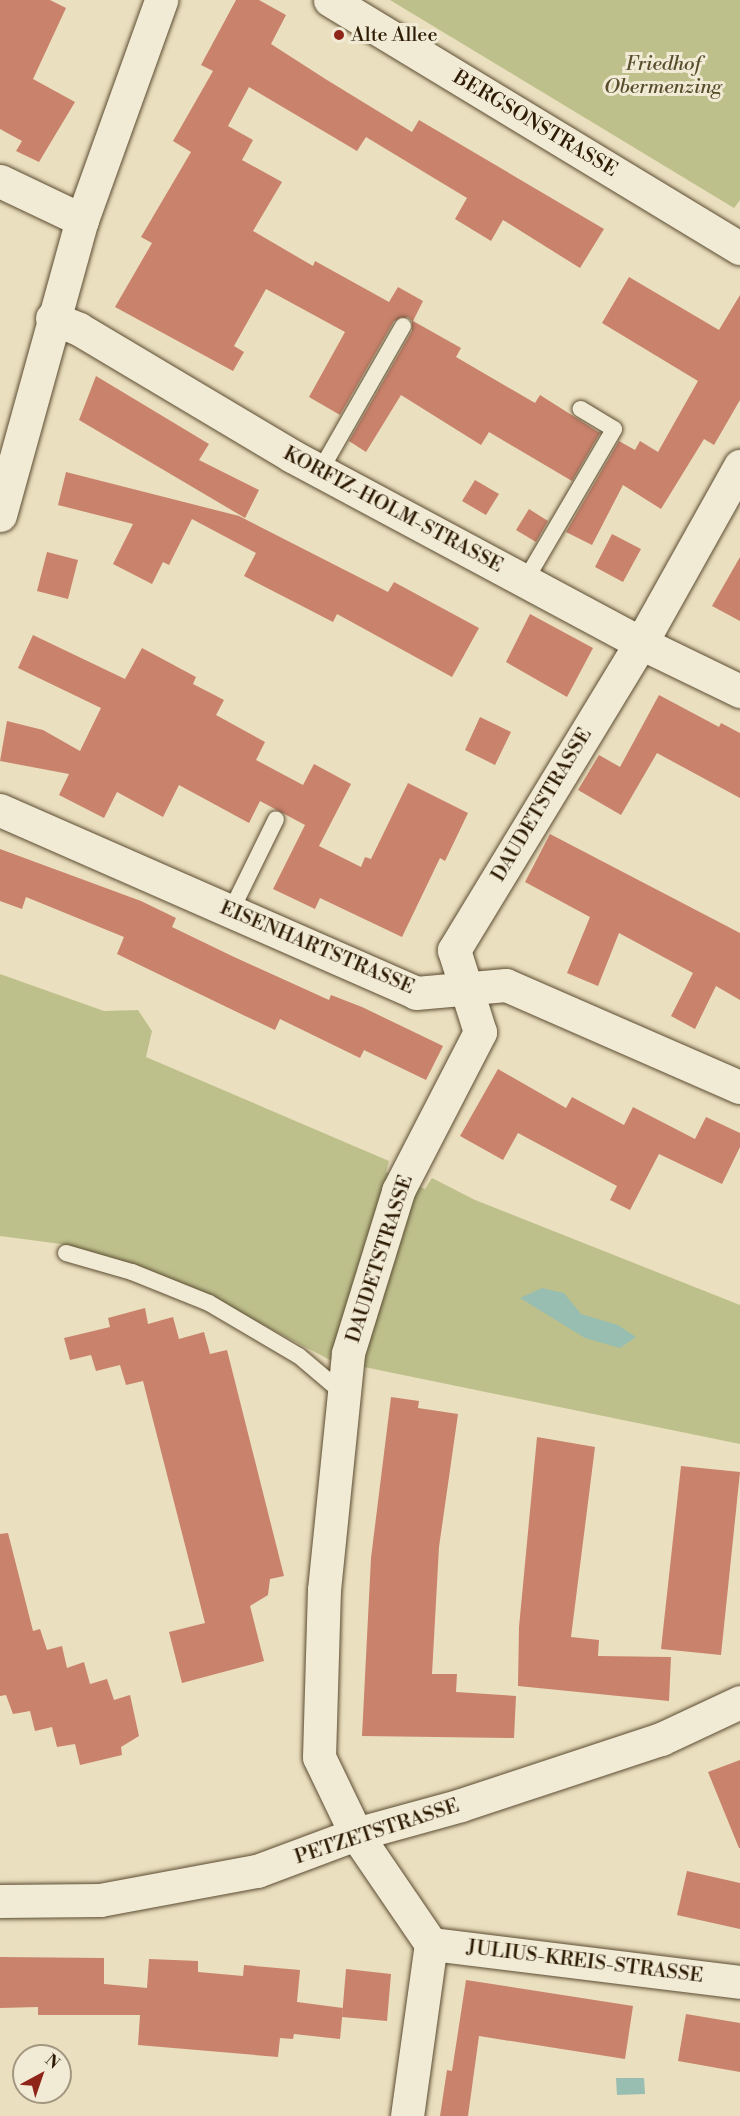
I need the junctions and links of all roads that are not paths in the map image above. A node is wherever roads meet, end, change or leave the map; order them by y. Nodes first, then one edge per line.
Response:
1 (161, 0) edge
2 (330, 0) edge
3 (0, 181) edge
4 (82, 220) junction
5 (740, 248) edge
6 (52, 318) junction
7 (403, 326) dead end
8 (581, 409) dead end
9 (740, 466) edge
10 (320, 471) junction
11 (0, 515) edge
12 (525, 581) junction
13 (640, 643) junction
14 (740, 691) edge
15 (0, 810) edge
16 (276, 819) dead end
17 (231, 911) junction
18 (465, 989) junction
19 (740, 1087) edge
20 (66, 1253) dead end
21 (344, 1394) junction
22 (740, 1702) edge
23 (356, 1834) junction
24 (0, 1902) edge
25 (431, 1944) junction
26 (740, 1982) edge
27 (407, 2116) edge

1 - 4 street
2 - 5 street, BERGSONSTRASSE
3 - 4 street
4 - 6 street
6 - 10 street, KORFIZ-HOLM-STRASSE
6 - 11 street
7 - 10 lane
8 - 12 lane
9 - 13 street, DAUDETSTRASSE
10 - 12 street, KORFIZ-HOLM-STRASSE
12 - 13 street, KORFIZ-HOLM-STRASSE
13 - 14 street, KORFIZ-HOLM-STRASSE
13 - 18 street, DAUDETSTRASSE
15 - 17 street, EISENHARTSTRASSE
16 - 17 lane
17 - 18 street, EISENHARTSTRASSE
18 - 19 street, EISENHARTSTRASSE
18 - 21 street, DAUDETSTRASSE
20 - 21 lane
21 - 23 street, DAUDETSTRASSE
22 - 23 street, PETZETSTRASSE
23 - 24 street, PETZETSTRASSE
23 - 25 street, DAUDETSTRASSE
25 - 26 street, JULIUS-KREIS-STRASSE
25 - 27 street

